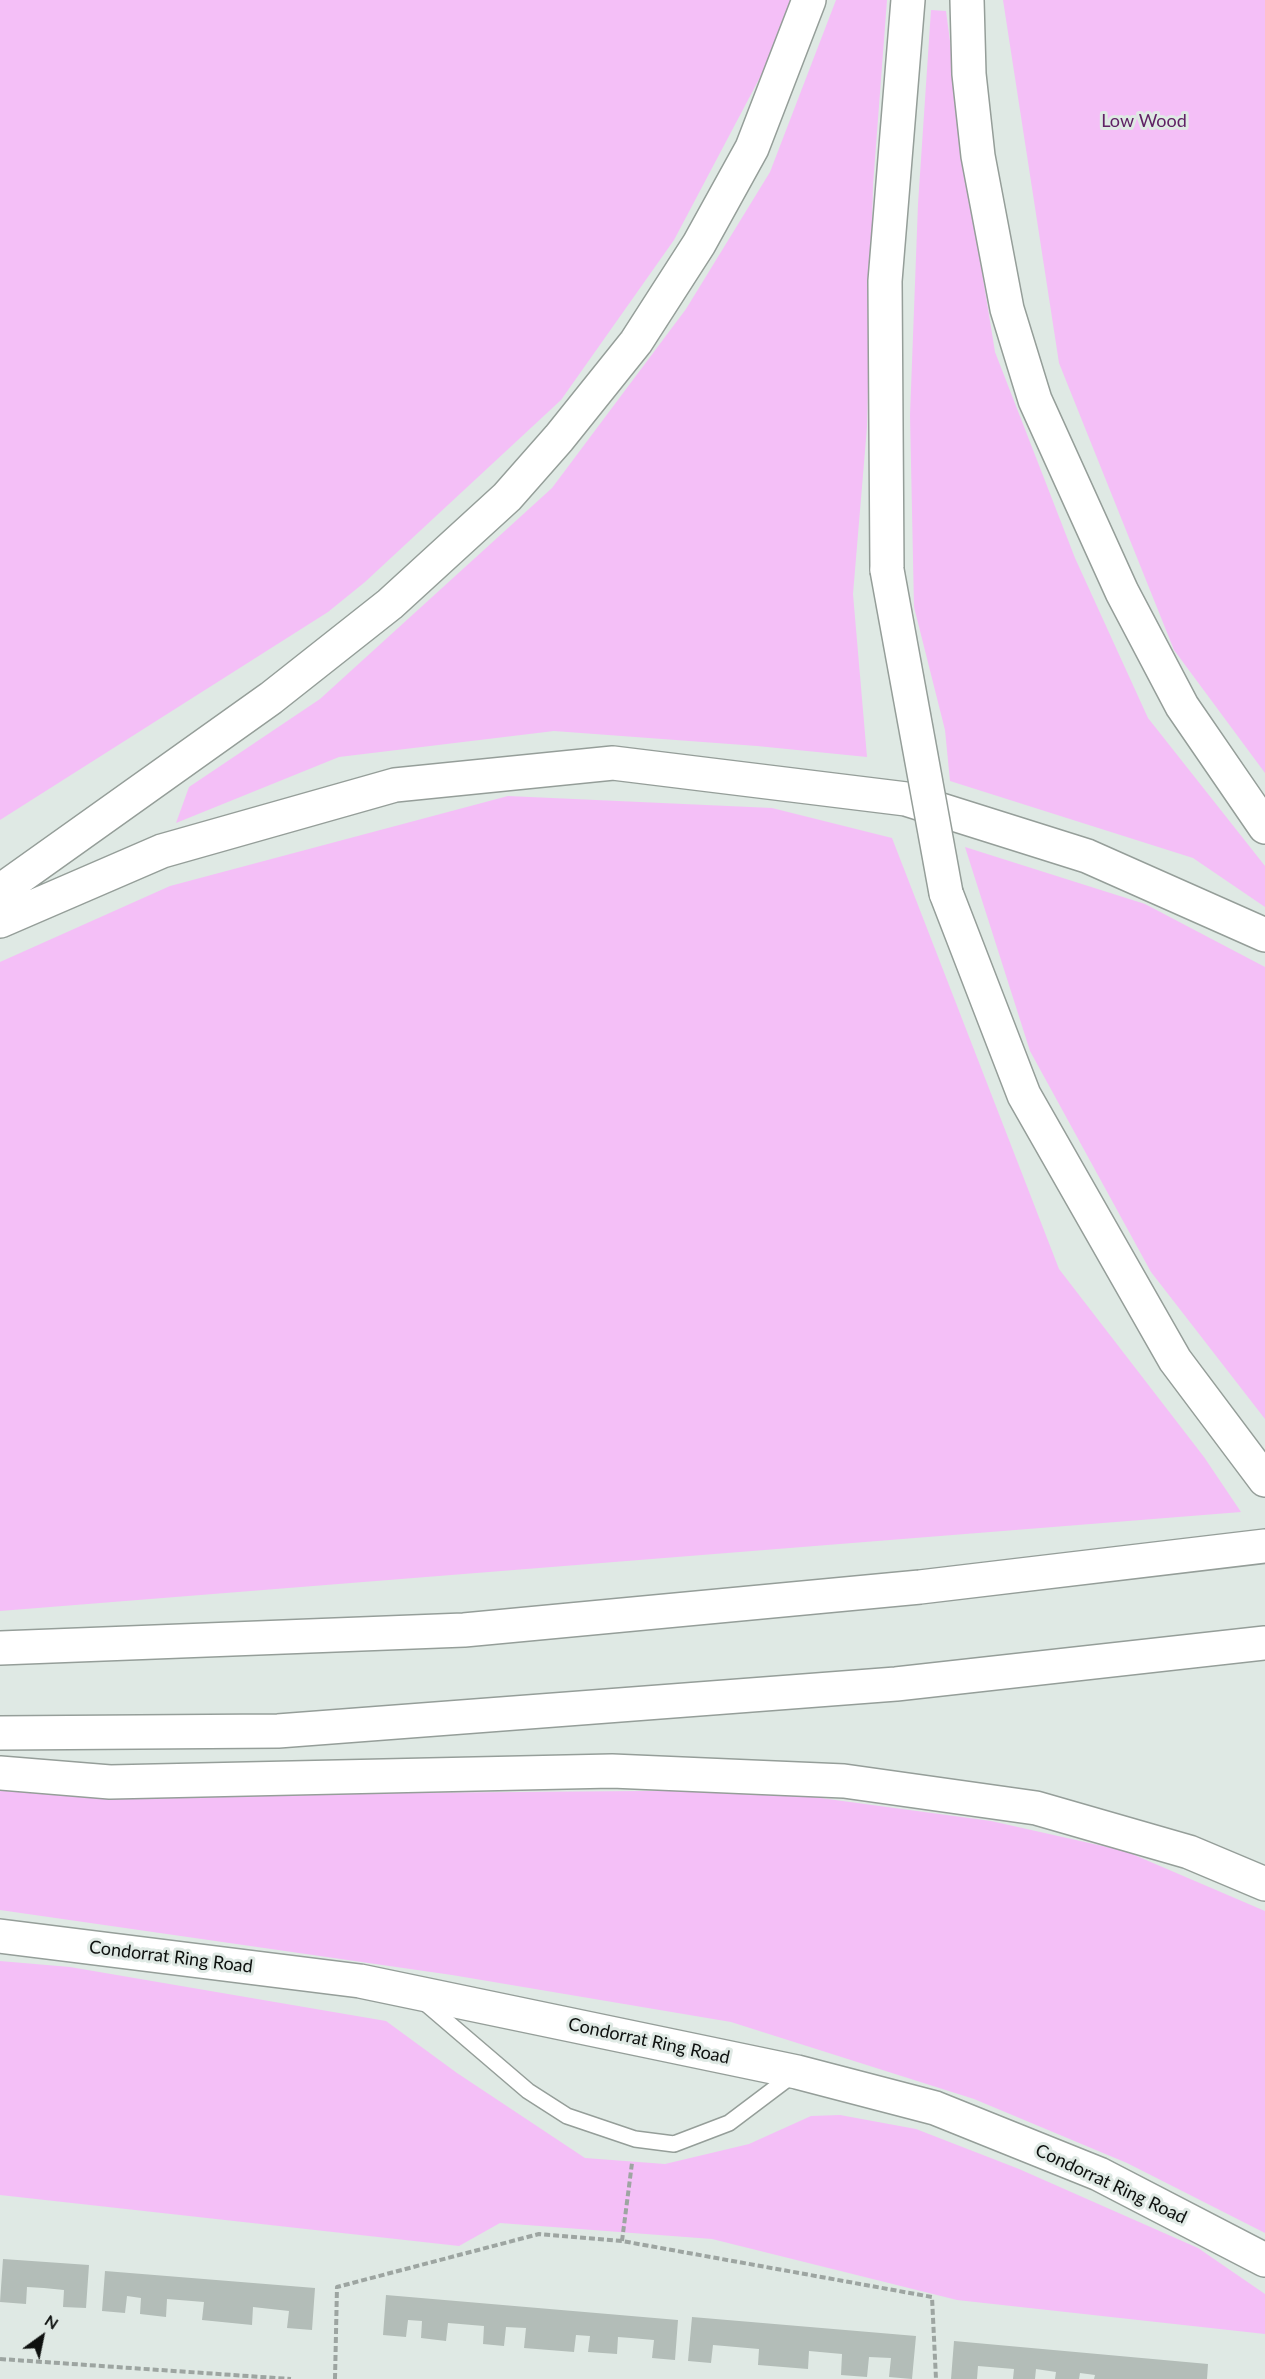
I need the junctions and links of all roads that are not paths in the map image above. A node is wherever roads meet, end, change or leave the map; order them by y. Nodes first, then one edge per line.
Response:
1 (809, 0) edge
2 (908, 0) edge
3 (967, 0) edge
4 (1265, 827) edge
5 (0, 891) edge
6 (0, 921) edge
7 (1265, 935) edge
8 (1265, 1480) edge
9 (1265, 1546) edge
10 (1265, 1643) edge
11 (0, 1648) edge
12 (0, 1733) edge
13 (0, 1773) edge
14 (1265, 1884) edge
15 (0, 1936) edge
16 (411, 1992) junction
17 (797, 2072) junction
18 (1265, 2260) edge

1 - 5 main road
2 - 8 main road, bridge
3 - 4 main road
6 - 7 main road
9 - 11 main road
10 - 12 main road
13 - 14 main road
15 - 16 main road, Condorrat Ring Road
16 - 17 main road, Condorrat Ring Road
16 - 17 lane
17 - 18 main road, Condorrat Ring Road

